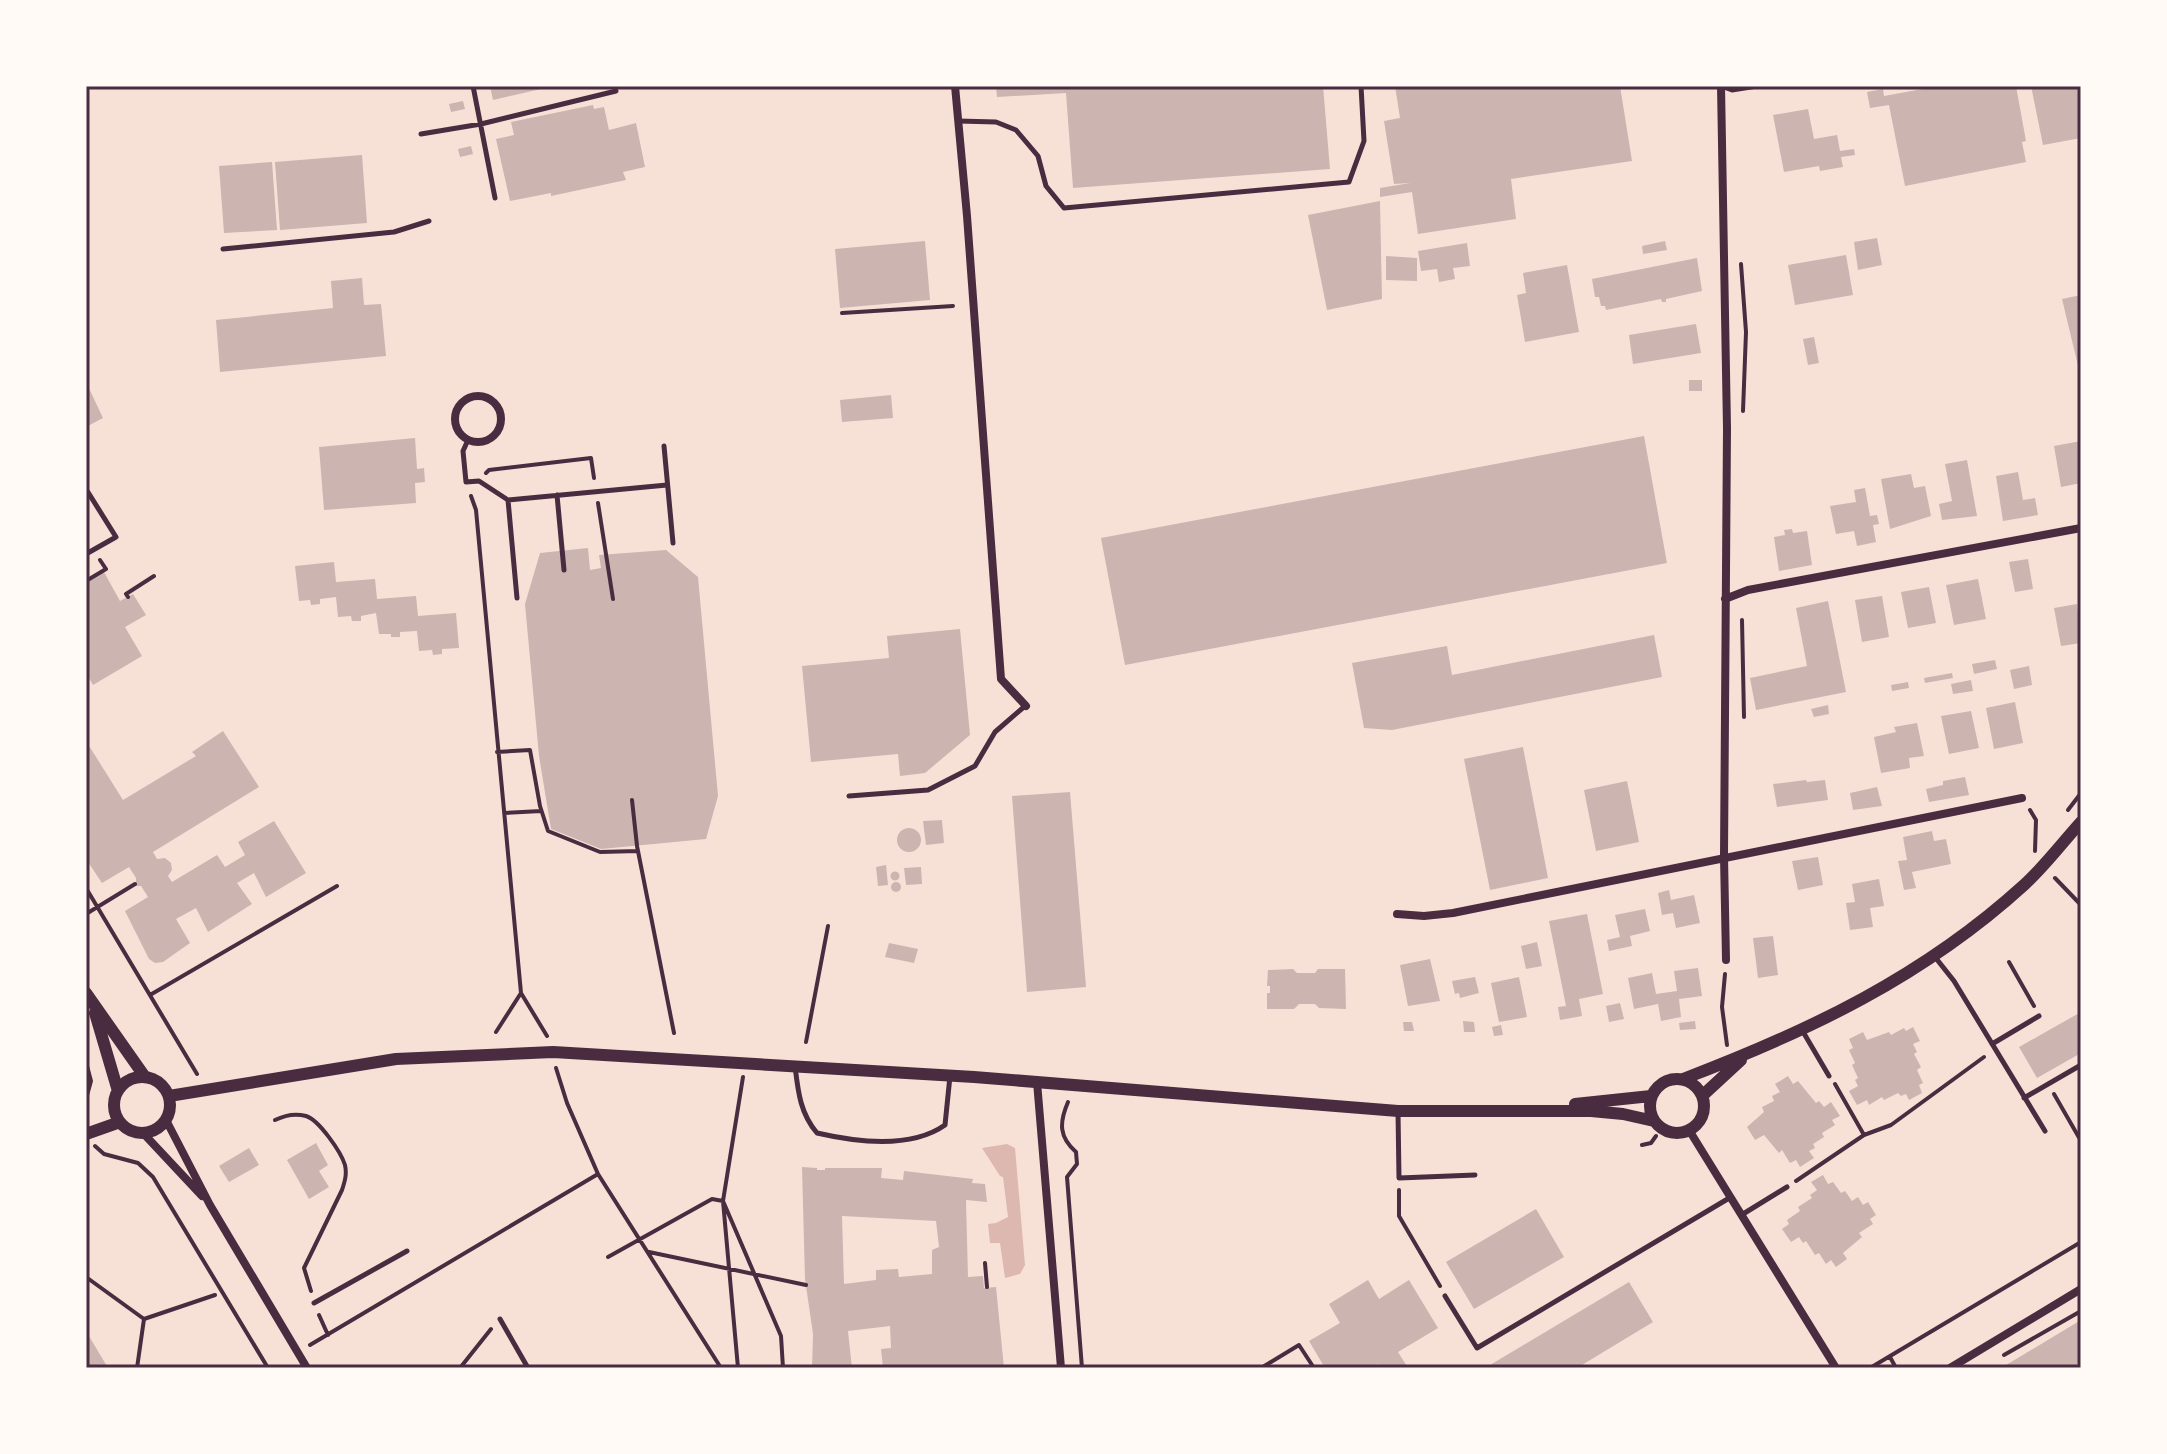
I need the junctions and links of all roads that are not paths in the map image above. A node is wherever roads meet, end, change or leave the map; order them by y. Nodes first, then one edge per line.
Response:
1 (473, 86) edge
2 (955, 86) edge
3 (1361, 86) edge
4 (1721, 86) edge
5 (1757, 86) edge
6 (616, 91) dead end
7 (957, 121) junction
8 (481, 124) junction
9 (421, 134) dead end
10 (495, 198) dead end
11 (429, 221) dead end
12 (223, 249) dead end
13 (468, 440) junction
14 (664, 446) dead end
15 (667, 485) junction
16 (86, 489) edge
17 (557, 495) junction
18 (508, 500) junction
19 (2081, 528) edge
20 (673, 543) dead end
21 (86, 554) edge
22 (564, 570) dead end
23 (517, 598) dead end
24 (1725, 599) junction
25 (1026, 706) joint
26 (849, 796) dead end
27 (2022, 798) road end
28 (2081, 822) edge
29 (1724, 856) junction
30 (1397, 914) dead end
31 (1935, 957) junction
32 (1726, 960) road end
33 (89, 998) edge
34 (2039, 1016) road end
35 (1802, 1029) junction
36 (1992, 1045) junction
37 (1742, 1058) junction
38 (795, 1065) junction
39 (2081, 1065) edge
40 (950, 1075) junction
41 (1829, 1076) dead end
42 (145, 1077) junction
43 (1683, 1079) junction
44 (1037, 1082) junction
45 (118, 1091) junction
46 (169, 1096) junction
47 (1651, 1096) junction
48 (1702, 1096) junction
49 (2024, 1098) junction
50 (1398, 1111) junction
51 (1500, 1111) junction
52 (166, 1120) junction
53 (1654, 1121) junction
54 (120, 1122) junction
55 (1689, 1130) junction
56 (2045, 1131) dead end
57 (143, 1133) junction
58 (89, 1138) edge
59 (1475, 1175) dead end
60 (1787, 1187) dead end
61 (1732, 1197) junction
62 (210, 1205) junction
63 (1743, 1214) junction
64 (407, 1251) dead end
65 (2081, 1289) edge
66 (1445, 1296) road end
67 (314, 1303) road end
68 (500, 1319) road end
69 (307, 1368) edge
70 (528, 1368) edge
71 (1061, 1368) edge
72 (1836, 1368) edge
73 (1950, 1368) edge

1 - 8 lane
2 - 7 street
3 - 7 lane
4 - 5 lane
4 - 24 street
6 - 8 lane
7 - 25 street
8 - 9 lane
8 - 10 lane
11 - 12 lane
13 - 13 street
13 - 18 lane
14 - 15 lane
15 - 17 lane
15 - 20 lane
16 - 21 lane
17 - 18 lane
17 - 22 lane
18 - 23 lane
19 - 24 street
24 - 29 street
25 - 26 lane
27 - 29 street
28 - 31 street
29 - 30 street
29 - 32 street
31 - 35 street
31 - 36 lane
33 - 42 street
33 - 45 street
34 - 36 lane
35 - 37 street
35 - 41 lane
36 - 49 lane
37 - 43 street
37 - 48 street
38 - 40 street
38 - 40 lane
38 - 46 street
39 - 49 lane
40 - 44 street
42 - 45 street
42 - 46 street
43 - 47 street
43 - 48 street
44 - 50 street
44 - 71 street
45 - 54 street
46 - 52 street
47 - 51 street
47 - 53 street
48 - 55 street
49 - 56 lane
50 - 51 street
50 - 59 lane
51 - 53 street
52 - 57 street
52 - 62 street
53 - 55 street
54 - 57 street
54 - 58 street
55 - 61 street
57 - 62 street
60 - 63 lane
61 - 63 street
61 - 66 lane
62 - 69 street
63 - 72 street
64 - 67 lane
65 - 73 street
68 - 70 lane

